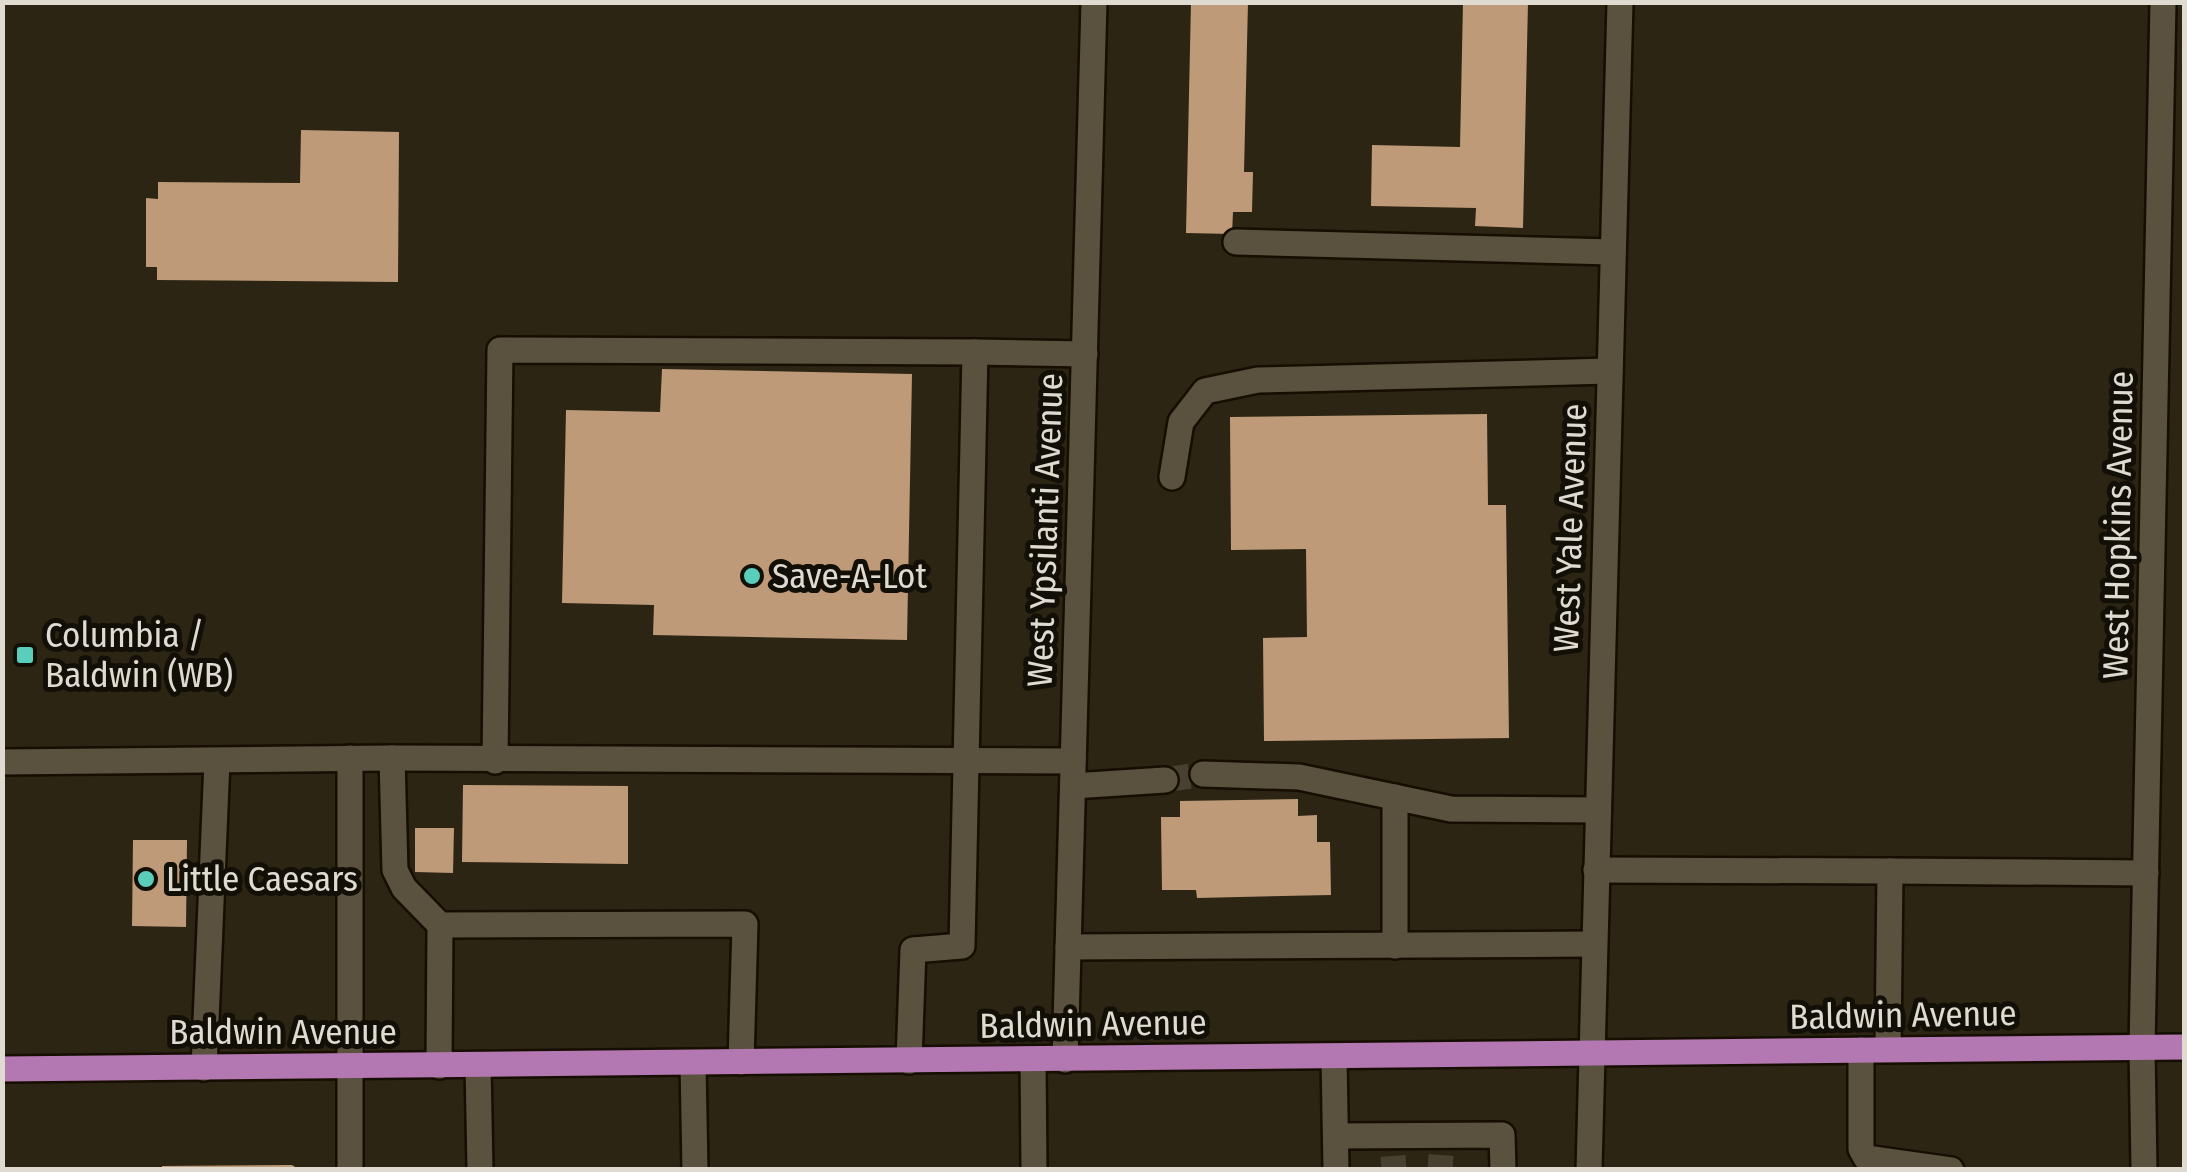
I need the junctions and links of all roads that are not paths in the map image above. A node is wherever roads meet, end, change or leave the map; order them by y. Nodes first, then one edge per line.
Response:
1 (1094, 2) edge
2 (1620, 2) edge
3 (2163, 2) edge
4 (1236, 242) dead end
5 (1613, 252) junction
6 (975, 352) junction
7 (1084, 354) junction
8 (1610, 370) junction
9 (1172, 477) dead end
10 (350, 758) junction
11 (392, 758) junction
12 (964, 759) junction
13 (495, 760) junction
14 (216, 761) junction
15 (2, 762) edge
16 (1073, 774) junction
17 (1203, 774) tunnel mouth
18 (1165, 780) tunnel mouth
19 (1394, 797) junction
20 (1598, 810) junction
21 (1596, 870) junction
22 (1890, 871) junction
23 (2146, 873) junction
24 (440, 925) junction
25 (1593, 944) junction
26 (1395, 946) junction
27 (1068, 948) junction
28 (2184, 1047) edge
29 (2142, 1048) junction
30 (1860, 1050) junction
31 (1888, 1050) junction
32 (1590, 1055) junction
33 (1334, 1057) junction
34 (1033, 1060) junction
35 (1065, 1060) junction
36 (909, 1061) junction
37 (741, 1062) junction
38 (693, 1063) junction
39 (349, 1066) junction
40 (439, 1066) junction
41 (478, 1066) junction
42 (204, 1068) junction
43 (2, 1069) edge
44 (1336, 1136) junction
45 (350, 1170) edge
46 (480, 1170) edge
47 (695, 1170) edge
48 (1034, 1170) edge
49 (1336, 1170) edge
50 (1503, 1170) edge
51 (1589, 1170) edge
52 (1951, 1170) edge
53 (2144, 1170) edge

1 - 7 street, West Ypsilanti Avenue
2 - 5 street, West Yale Avenue
3 - 23 street, West Hopkins Avenue
4 - 5 street
5 - 8 street, West Yale Avenue
6 - 7 street
6 - 12 street
6 - 13 street
7 - 16 street, West Ypsilanti Avenue
8 - 9 street
8 - 20 street, West Yale Avenue
10 - 11 street
10 - 14 street
10 - 39 street
11 - 13 street
11 - 24 street
12 - 13 street
12 - 16 street
12 - 36 street
14 - 15 street
14 - 42 street
16 - 18 street
16 - 27 street, West Ypsilanti Avenue
17 - 19 street
19 - 20 street
19 - 26 street
20 - 21 street, West Yale Avenue
21 - 22 street
21 - 25 street, West Yale Avenue
22 - 23 street
22 - 31 street
23 - 29 street, West Hopkins Avenue
24 - 37 street
24 - 40 street
25 - 26 street
25 - 32 street, West Yale Avenue
26 - 27 street
27 - 35 street, West Ypsilanti Avenue
28 - 29 main road, Baldwin Avenue
29 - 31 main road, Baldwin Avenue
29 - 53 street, West Hopkins Avenue
30 - 31 main road, Baldwin Avenue
30 - 32 main road, Baldwin Avenue
30 - 52 street
32 - 33 main road, Baldwin Avenue
32 - 51 street, West Yale Avenue
33 - 35 main road, Baldwin Avenue
33 - 44 street
34 - 35 main road, Baldwin Avenue
34 - 36 main road, Baldwin Avenue
34 - 48 street
36 - 37 main road, Baldwin Avenue
37 - 38 main road, Baldwin Avenue
38 - 41 main road, Baldwin Avenue
38 - 47 street
39 - 40 main road, Baldwin Avenue
39 - 42 main road, Baldwin Avenue
39 - 45 street
40 - 41 main road, Baldwin Avenue
41 - 46 street
42 - 43 main road, Baldwin Avenue
44 - 49 street
44 - 50 street

